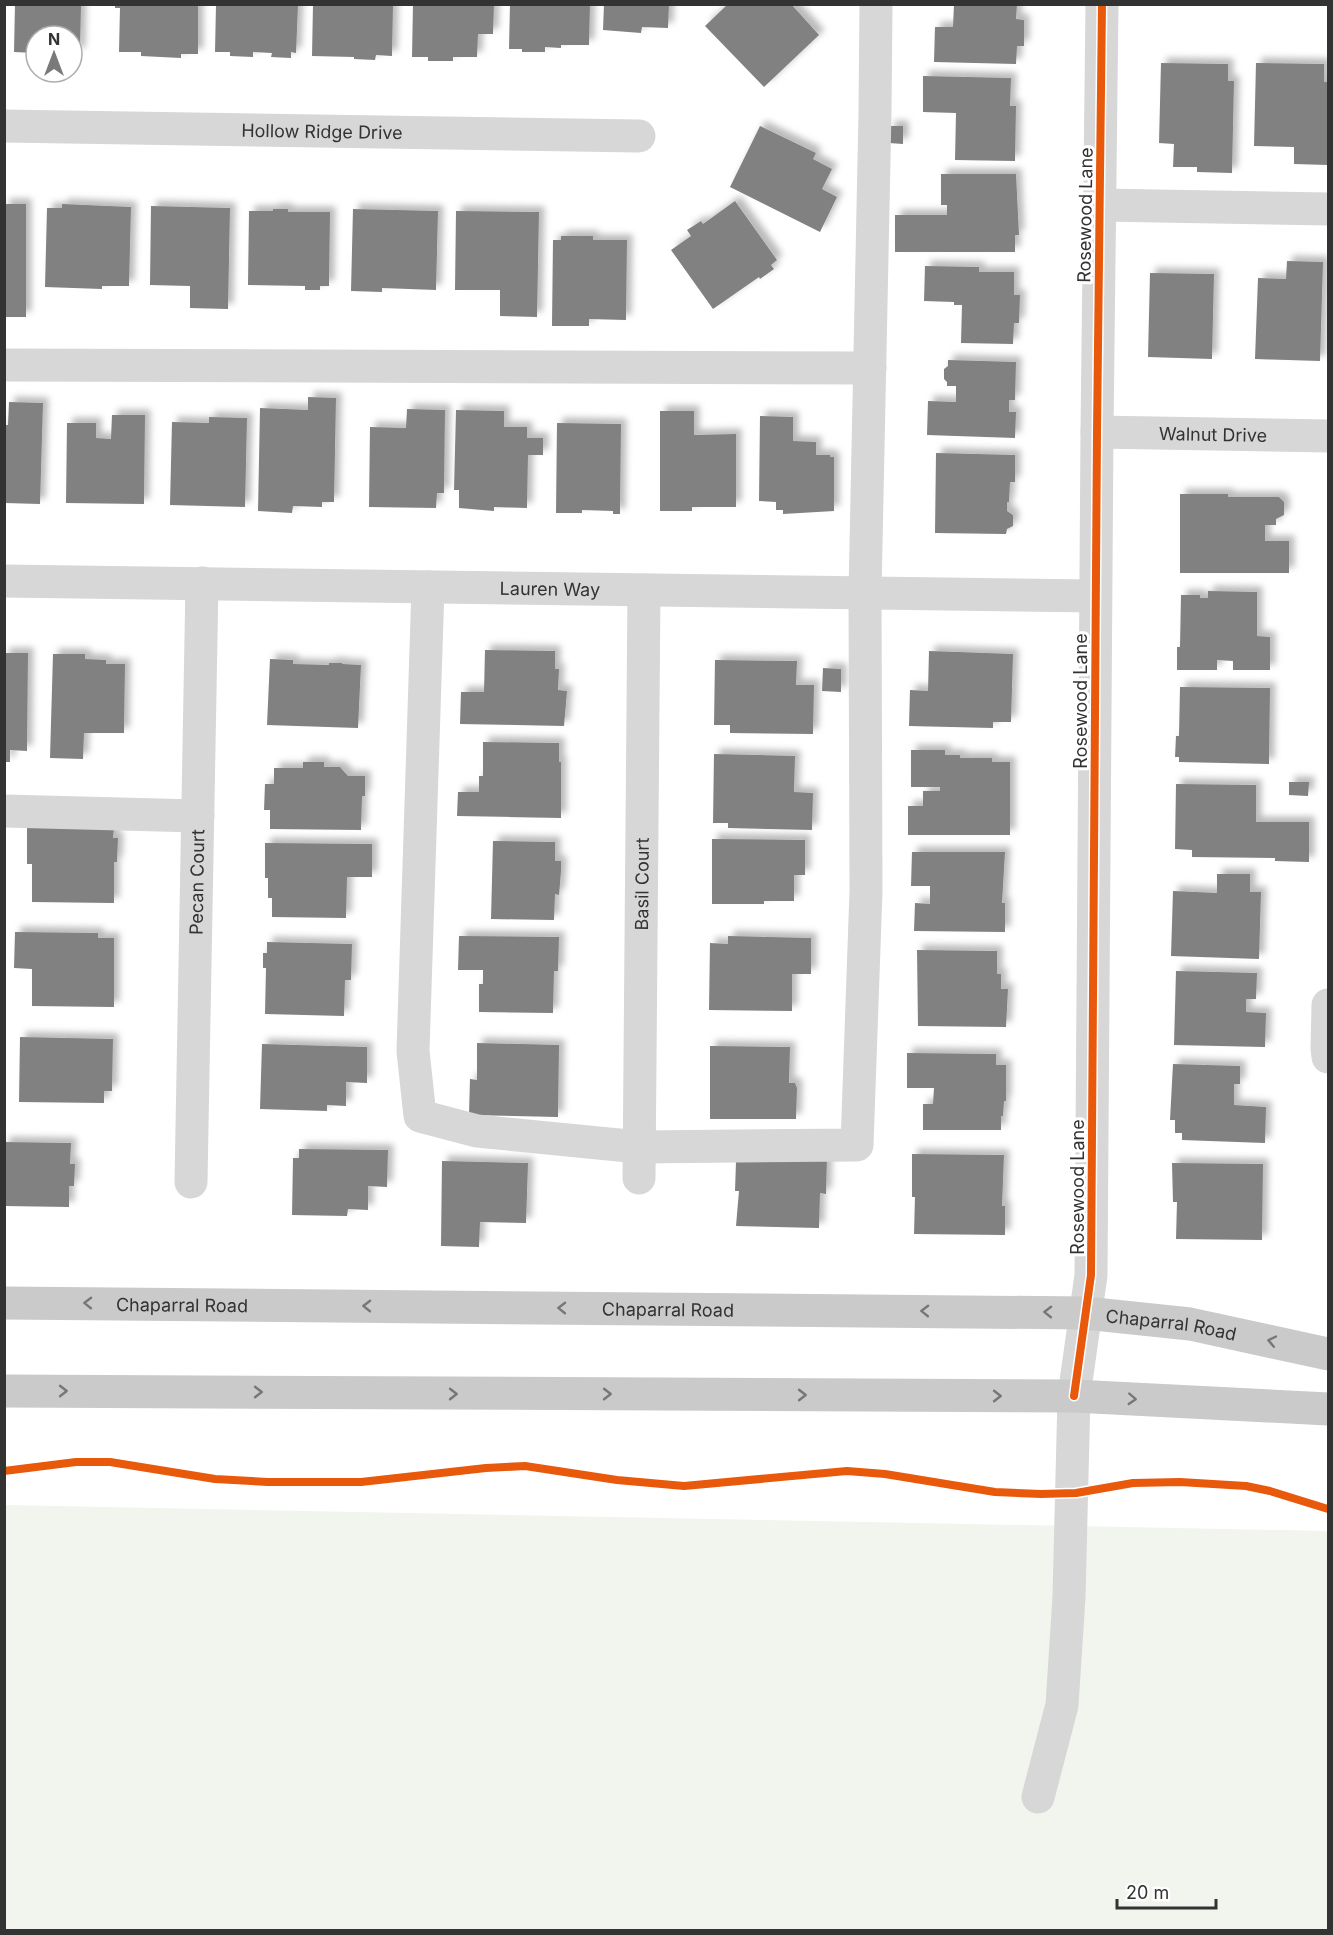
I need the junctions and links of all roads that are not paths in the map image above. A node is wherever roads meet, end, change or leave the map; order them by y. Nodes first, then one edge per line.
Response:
1 (876, 4) edge
2 (1102, 4) edge
3 (4, 126) edge
4 (639, 136) dead end
5 (1100, 205) junction
6 (1329, 209) edge
7 (4, 365) edge
8 (870, 369) junction
9 (1096, 432) junction
10 (1329, 436) edge
11 (4, 580) edge
12 (202, 583) junction
13 (428, 586) junction
14 (644, 590) junction
15 (865, 593) junction
16 (1095, 596) junction
17 (4, 811) edge
18 (198, 816) junction
19 (1329, 1005) edge
20 (1329, 1057) edge
21 (639, 1163) junction
22 (191, 1182) dead end
23 (4, 1303) edge
24 (1085, 1313) junction
25 (1329, 1354) edge
26 (4, 1391) edge
27 (1074, 1396) junction
28 (1329, 1409) edge
29 (1038, 1797) dead end

1 - 8 street
2 - 5 street, Rosewood Lane
3 - 4 street, Hollow Ridge Drive
5 - 6 street
5 - 9 street, Rosewood Lane
7 - 8 street
8 - 15 street
9 - 10 street, Walnut Drive
9 - 16 street, Rosewood Lane
11 - 12 street, Lauren Way
12 - 13 street, Lauren Way
12 - 18 street, Pecan Court
13 - 14 street, Lauren Way
13 - 21 street
14 - 15 street, Lauren Way
14 - 21 street, Basil Court
15 - 16 street, Lauren Way
15 - 21 street
16 - 24 street, Rosewood Lane
17 - 18 street
18 - 22 street, Pecan Court
19 - 20 street
24 -> 23 main road, Chaparral Road
25 -> 24 main road, Chaparral Road
24 - 27 street, Rosewood Lane
26 -> 27 main road
27 -> 28 main road
27 - 29 street, Rosewood Lane

